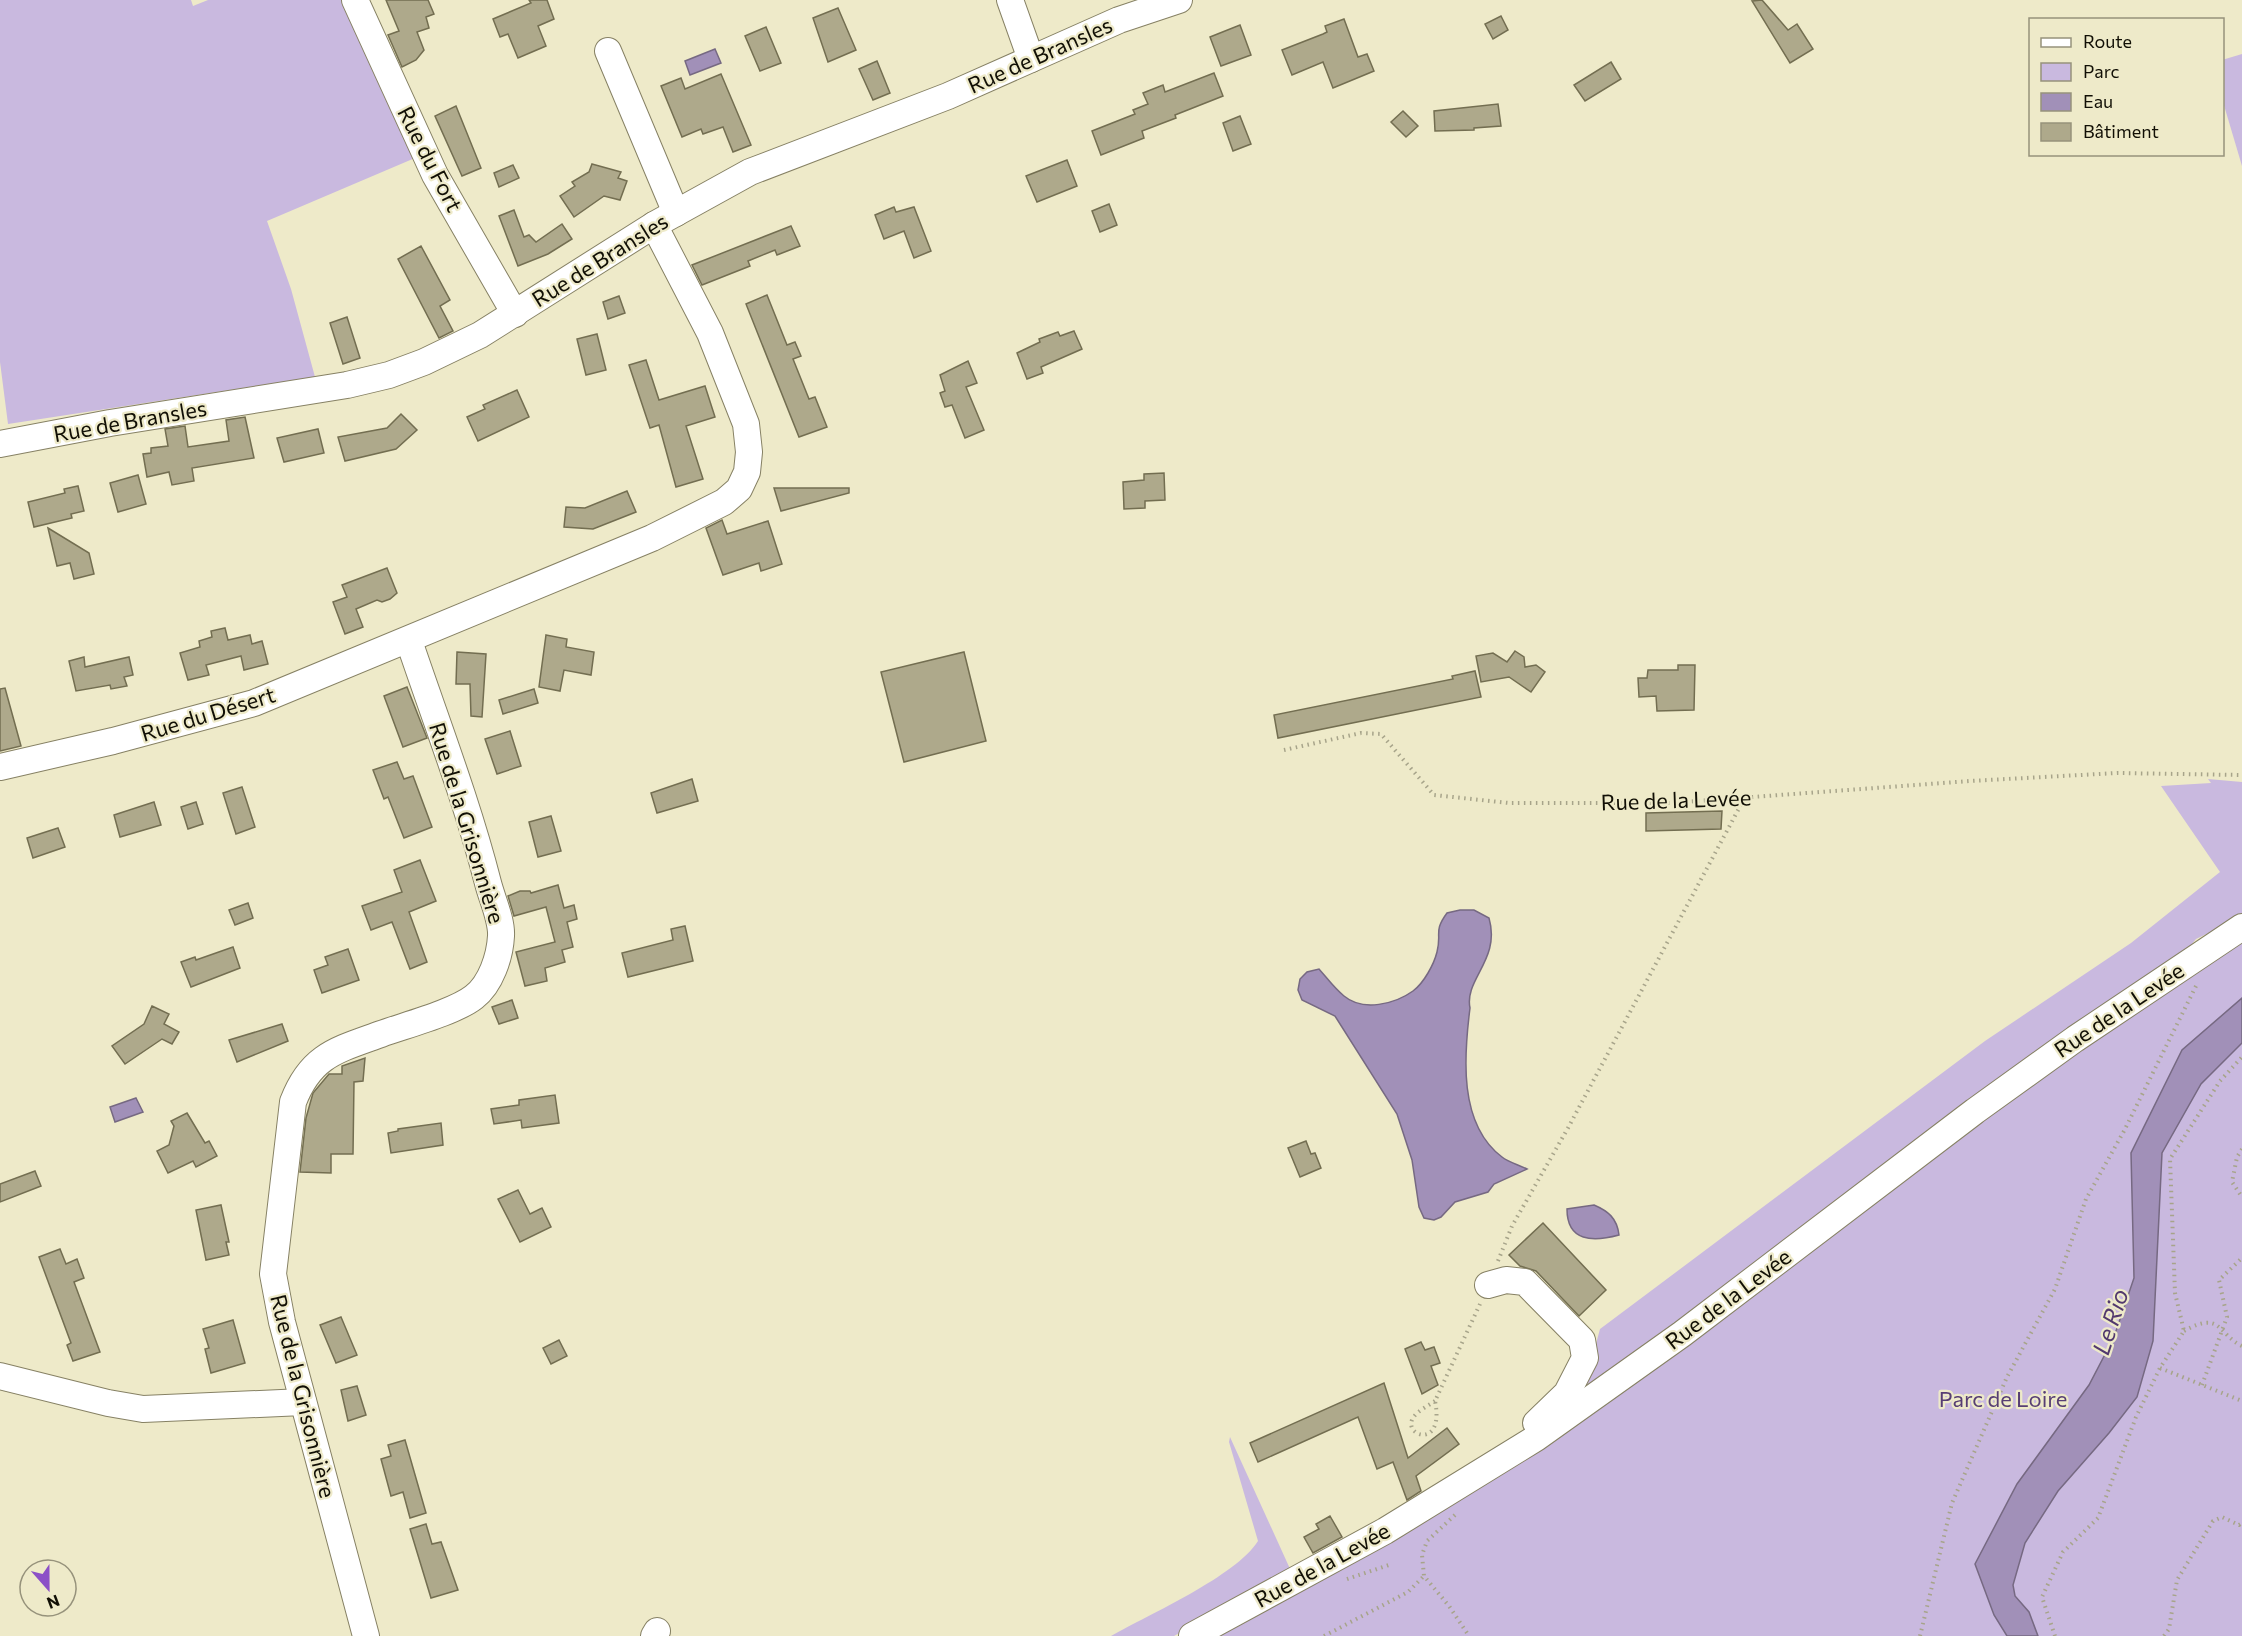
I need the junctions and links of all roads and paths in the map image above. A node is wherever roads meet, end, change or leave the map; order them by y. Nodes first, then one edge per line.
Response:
1 (355, 0) edge
2 (1010, 0) edge
3 (1179, 0) edge
4 (608, 51) dead end
5 (1031, 59) junction
6 (665, 219) junction
7 (515, 314) junction
8 (0, 444) edge
9 (409, 641) junction
10 (1284, 750) dead end
11 (0, 767) edge
12 (2242, 775) edge
13 (1744, 798) junction
14 (2242, 927) edge
15 (2200, 978) dead end
16 (2242, 1058) edge
17 (2242, 1149) edge
18 (2242, 1197) edge
19 (2242, 1258) edge
20 (1488, 1285) junction
21 (2222, 1327) junction
22 (2184, 1332) junction
23 (2242, 1346) edge
24 (2160, 1368) junction
25 (0, 1376) edge
26 (2202, 1385) junction
27 (1436, 1401) junction
28 (2242, 1401) edge
29 (303, 1402) junction
30 (1510, 1454) junction
31 (1456, 1514) dead end
32 (2242, 1523) edge
33 (1424, 1576) junction
34 (366, 1636) edge
35 (1191, 1636) edge
36 (1324, 1636) edge
37 (1469, 1636) edge
38 (1920, 1636) edge
39 (2055, 1636) edge
40 (2164, 1636) edge

1 - 7 street, Rue du Fort
2 - 5 street
3 - 5 street, Rue de Bransles
4 - 6 street
5 - 6 street, Rue de Bransles
6 - 7 street, Rue de Bransles
6 - 9 street
7 - 8 street, Rue de Bransles
9 - 11 street, Rue du Désert
9 - 29 street, Rue de la Grisonnière
10 - 13 path, Rue de la Levée
12 - 13 path, Rue de la Levée
13 - 20 path
14 - 30 street, Rue de la Levée
15 - 38 path
16 - 22 path
17 - 18 path
19 - 21 path
20 - 27 path
20 - 30 street
21 - 22 path
21 - 23 path
21 - 26 path
22 - 24 path
24 - 26 path
24 - 39 path
25 - 29 street
26 - 28 path
27 - 27 path
29 - 34 street, Rue de la Grisonnière
30 - 35 street, Rue de la Levée
31 - 33 path
32 - 40 path
33 - 36 path
33 - 37 path

